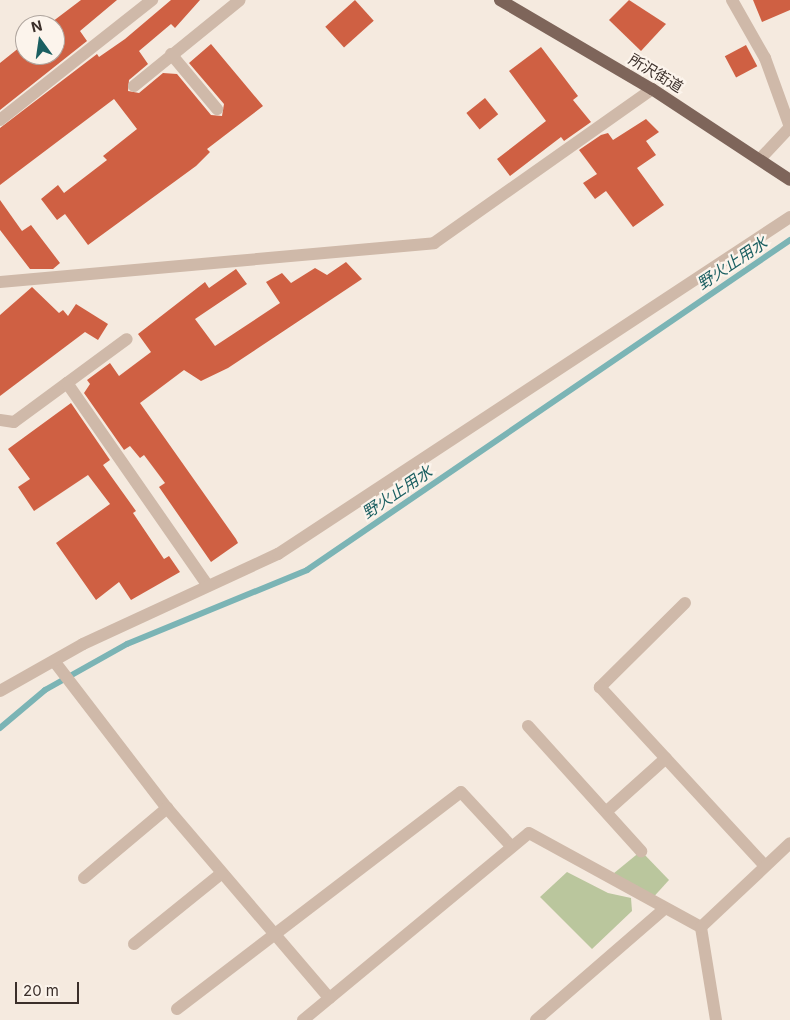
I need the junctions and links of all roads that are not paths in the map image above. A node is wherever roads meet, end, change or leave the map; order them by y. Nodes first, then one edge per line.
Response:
1 (152, 0) edge
2 (240, 0) edge
3 (500, 0) edge
4 (732, 0) edge
5 (171, 54) junction
6 (134, 86) dead end
7 (652, 88) junction
8 (217, 108) dead end
9 (0, 120) edge
10 (761, 158) junction
11 (790, 180) edge
12 (790, 217) edge
13 (5, 283) edge
14 (0, 294) edge
15 (127, 339) dead end
16 (66, 383) junction
17 (0, 420) edge
18 (208, 586) junction
19 (685, 603) dead end
20 (57, 665) junction
21 (0, 691) edge
22 (528, 726) dead end
23 (666, 758) junction
24 (167, 808) junction
25 (607, 811) junction
26 (790, 843) edge
27 (511, 846) junction
28 (641, 851) dead end
29 (765, 866) junction
30 (222, 873) junction
31 (84, 878) dead end
32 (663, 910) junction
33 (701, 927) junction
34 (276, 935) junction
35 (134, 944) dead end
36 (329, 998) junction
37 (177, 1009) dead end
38 (302, 1020) edge
39 (536, 1020) edge
40 (716, 1020) edge

1 - 9 street
2 - 5 street
3 - 7 main road, 所沢街道
4 - 10 street
5 - 6 street
5 - 8 street
7 - 10 main road, 所沢街道
7 - 13 street
10 - 11 main road, 所沢街道
12 - 18 street
13 - 14 street
15 - 16 street
16 - 17 street
16 - 18 street
18 - 20 street
19 - 23 street
20 - 21 street
20 - 24 street
22 - 25 street
23 - 25 street
23 - 29 street
24 - 30 street
24 - 31 street
25 - 28 street
26 - 29 street
27 - 32 street
27 - 34 street
27 - 36 street
29 - 33 street
30 - 34 street
30 - 35 street
32 - 33 street
32 - 39 street
33 - 40 street
34 - 36 street
34 - 37 street
36 - 38 street

